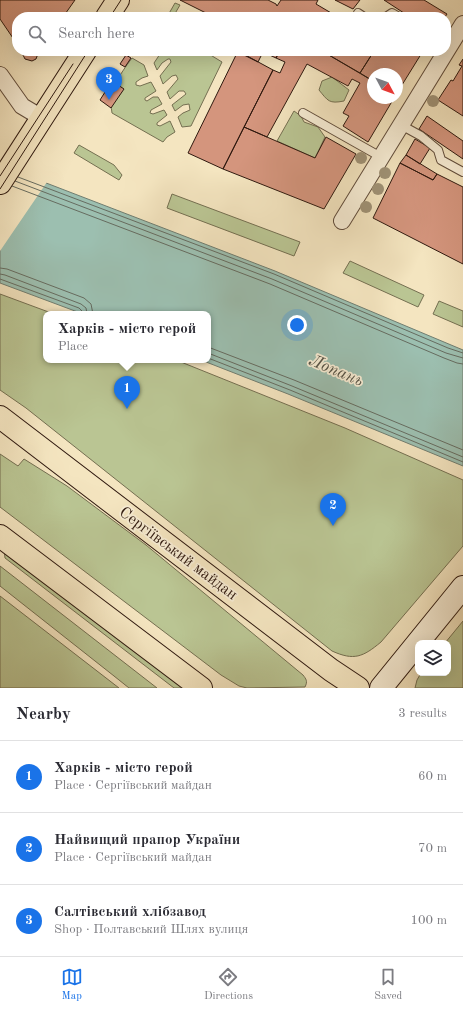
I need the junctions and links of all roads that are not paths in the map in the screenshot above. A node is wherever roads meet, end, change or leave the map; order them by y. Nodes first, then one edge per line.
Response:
1 (118, 0) edge
2 (110, 12) edge
3 (463, 24) edge
4 (451, 41) edge
5 (82, 56) edge
6 (442, 56) edge
7 (0, 75) edge
8 (303, 113) dead end
9 (42, 118) junction
10 (401, 125) junction
11 (381, 157) junction
12 (463, 172) edge
13 (0, 183) edge
14 (342, 221) dead end
15 (0, 417) edge
16 (0, 536) edge
17 (463, 587) edge
18 (201, 688) edge
19 (358, 688) edge
20 (381, 688) edge

1 - 2 main road
3 - 4 street
5 - 9 main road
6 - 10 street
7 - 9 street
8 - 11 lane
9 - 13 main road
10 - 11 street
10 - 12 lane
11 - 14 street
15 - 19 main road, Сергіївський майдан
16 - 18 main road
17 - 20 street

